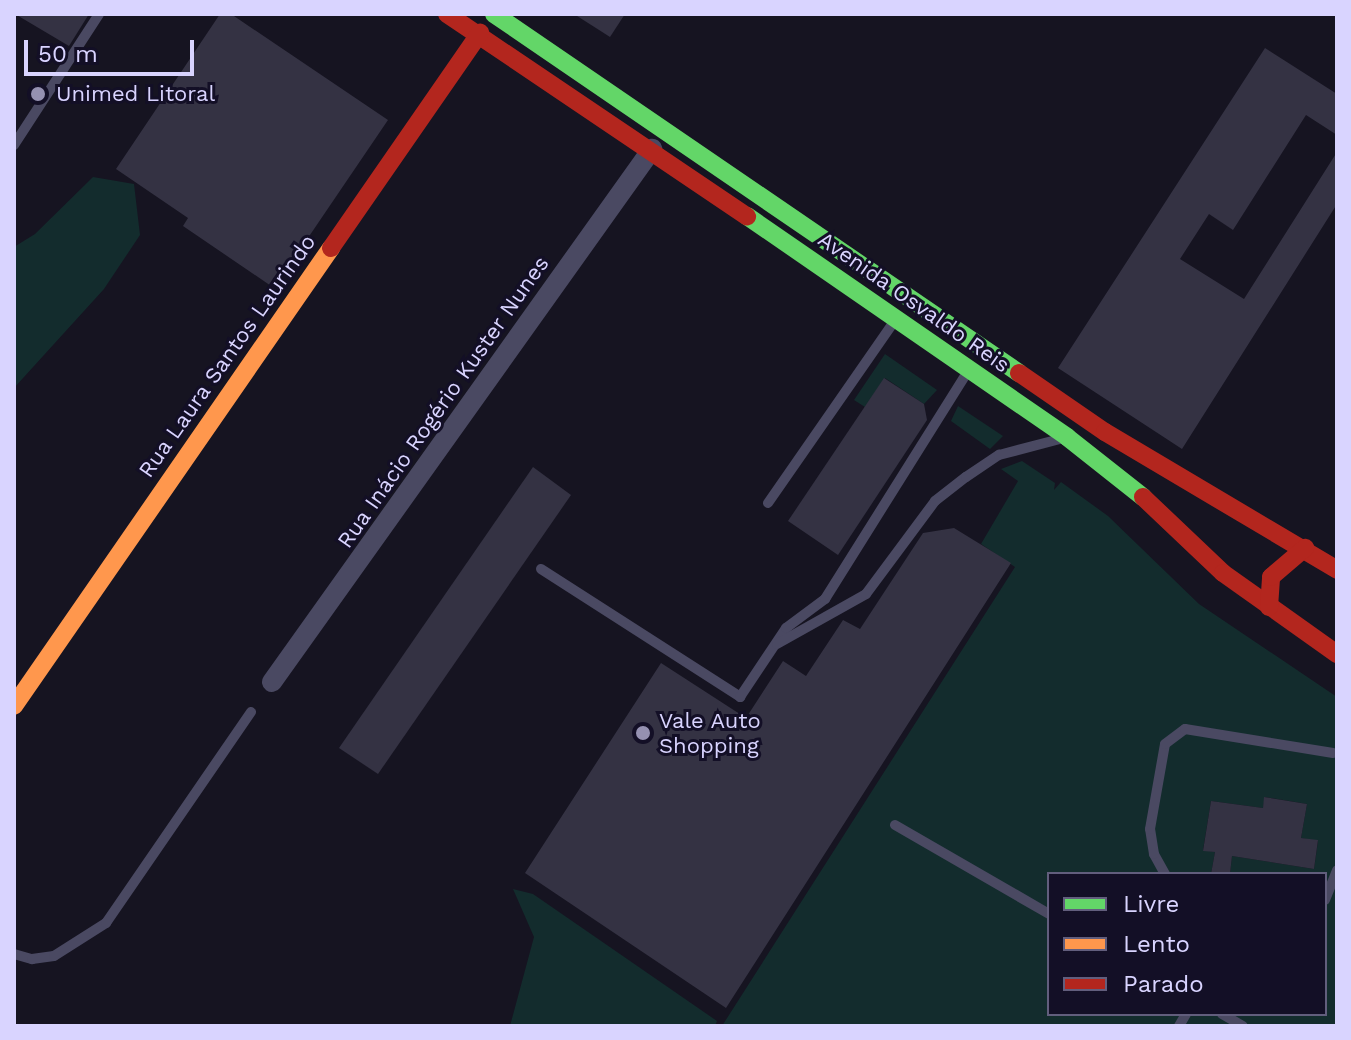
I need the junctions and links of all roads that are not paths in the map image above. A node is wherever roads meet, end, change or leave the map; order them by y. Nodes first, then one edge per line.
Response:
1 (99, 14) edge
2 (447, 14) edge
3 (494, 14) edge
4 (480, 33) junction
5 (14, 145) edge
6 (652, 149) junction
7 (896, 318) junction
8 (969, 369) junction
9 (1067, 437) junction
10 (768, 503) dead end
11 (1305, 548) junction
12 (541, 569) dead end
13 (1337, 570) edge
14 (813, 606) junction
15 (1269, 607) junction
16 (826, 617) junction
17 (772, 647) junction
18 (1337, 654) edge
19 (272, 682) dead end
20 (14, 706) edge
21 (251, 712) dead end
22 (1336, 754) edge
23 (895, 825) dead end
24 (1337, 870) edge
25 (1164, 872) edge
26 (1327, 895) edge
27 (1047, 913) edge
28 (14, 954) edge
29 (1226, 1016) edge
30 (1243, 1026) edge

1 - 5 lane
2 - 4 main road, Avenida Osvaldo Reis
3 - 11 main road, Avenida Osvaldo Reis
4 - 6 main road, Avenida Osvaldo Reis
4 - 20 main road, Rua Laura Santos Laurindo
6 - 7 main road, Avenida Osvaldo Reis
6 - 19 street, Rua Inácio Rogério Kuster Nunes
7 - 8 main road, Avenida Osvaldo Reis
7 - 10 lane
8 - 9 main road, Avenida Osvaldo Reis
8 - 14 lane
9 - 15 main road, Avenida Osvaldo Reis
9 - 16 lane
11 - 13 main road, Avenida Osvaldo Reis
11 - 15 main road
12 - 17 lane
14 - 16 lane
14 - 17 lane
15 - 18 main road, Avenida Osvaldo Reis
16 - 17 lane
21 - 28 lane
22 - 25 lane
23 - 27 lane
24 - 26 lane
29 - 30 lane

